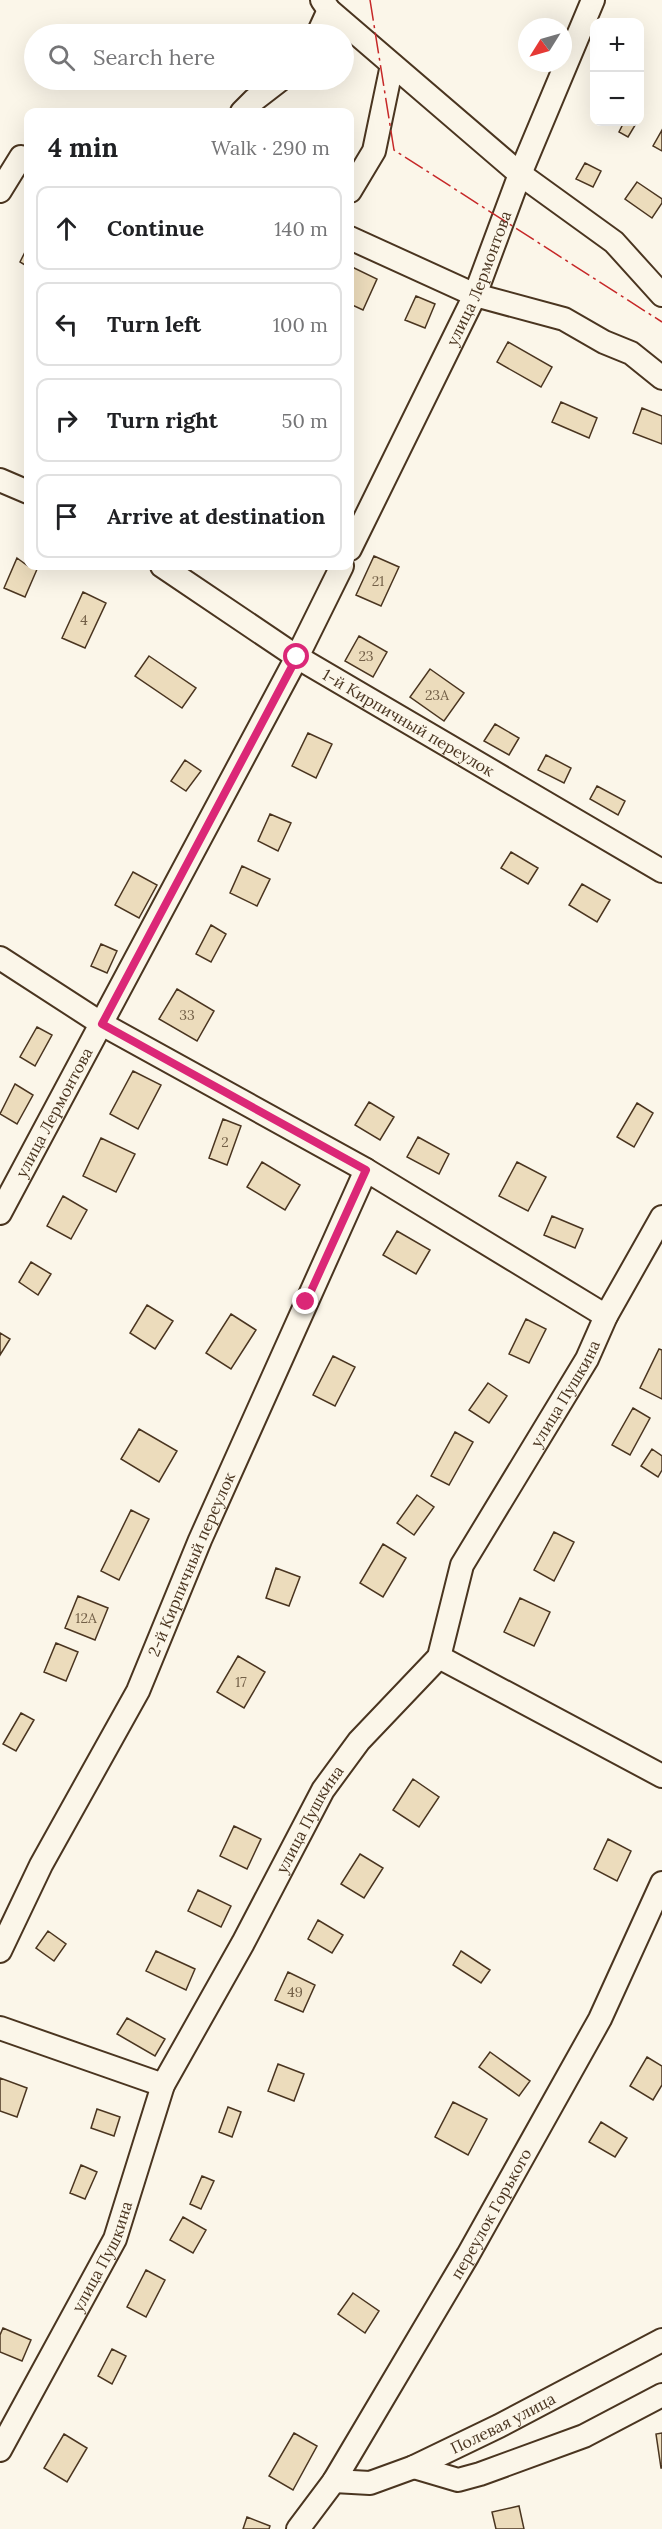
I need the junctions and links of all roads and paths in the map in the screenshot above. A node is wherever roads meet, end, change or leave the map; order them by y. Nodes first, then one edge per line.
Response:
1 (593, 0) edge
2 (326, 5) edge
3 (321, 24) edge
4 (347, 24) edge
5 (354, 30) edge
6 (392, 64) junction
7 (267, 90) edge
8 (246, 108) edge
9 (21, 157) dead end
10 (520, 174) junction
11 (354, 184) edge
12 (0, 190) edge
13 (354, 240) edge
14 (475, 295) junction
15 (662, 295) edge
16 (662, 378) edge
17 (0, 480) edge
18 (24, 490) edge
19 (354, 541) edge
20 (168, 570) edge
21 (340, 570) edge
22 (297, 657) junction
23 (662, 871) edge
24 (0, 958) edge
25 (102, 1024) junction
26 (366, 1170) junction
27 (0, 1214) edge
28 (662, 1217) edge
29 (606, 1316) junction
30 (439, 1658) junction
31 (662, 1776) edge
32 (662, 1883) edge
33 (0, 1951) edge
34 (0, 2028) edge
35 (163, 2085) junction
36 (662, 2340) edge
37 (662, 2395) edge
38 (0, 2450) edge
39 (414, 2467) junction
40 (334, 2481) junction
41 (298, 2529) edge

1 - 10 street, улица Лермонтова
2 - 3 street
2 - 4 street
5 - 6 street
6 - 10 street
6 - 11 street
7 - 8 street
9 - 12 street
10 - 14 street, улица Лермонтова
10 - 15 street
13 - 14 street
14 - 16 street
14 - 19 street, улица Лермонтова
17 - 18 street
20 - 22 street, 1-й Кирпичный переулок
21 - 22 street, улица Лермонтова
22 - 23 street, 1-й Кирпичный переулок
22 - 25 street, улица Лермонтова
24 - 25 street
25 - 26 street
25 - 27 street, улица Лермонтова
26 - 29 street
26 - 33 street, 2-й Кирпичный переулок
28 - 29 street, улица Пушкина
29 - 30 street, улица Пушкина
30 - 31 street
30 - 35 street, улица Пушкина
32 - 40 street, переулок Горького
34 - 35 street
35 - 38 street, улица Пушкина
36 - 39 street, Полевая улица
37 - 39 street
39 - 40 street, Полевая улица
40 - 41 street, переулок Горького

